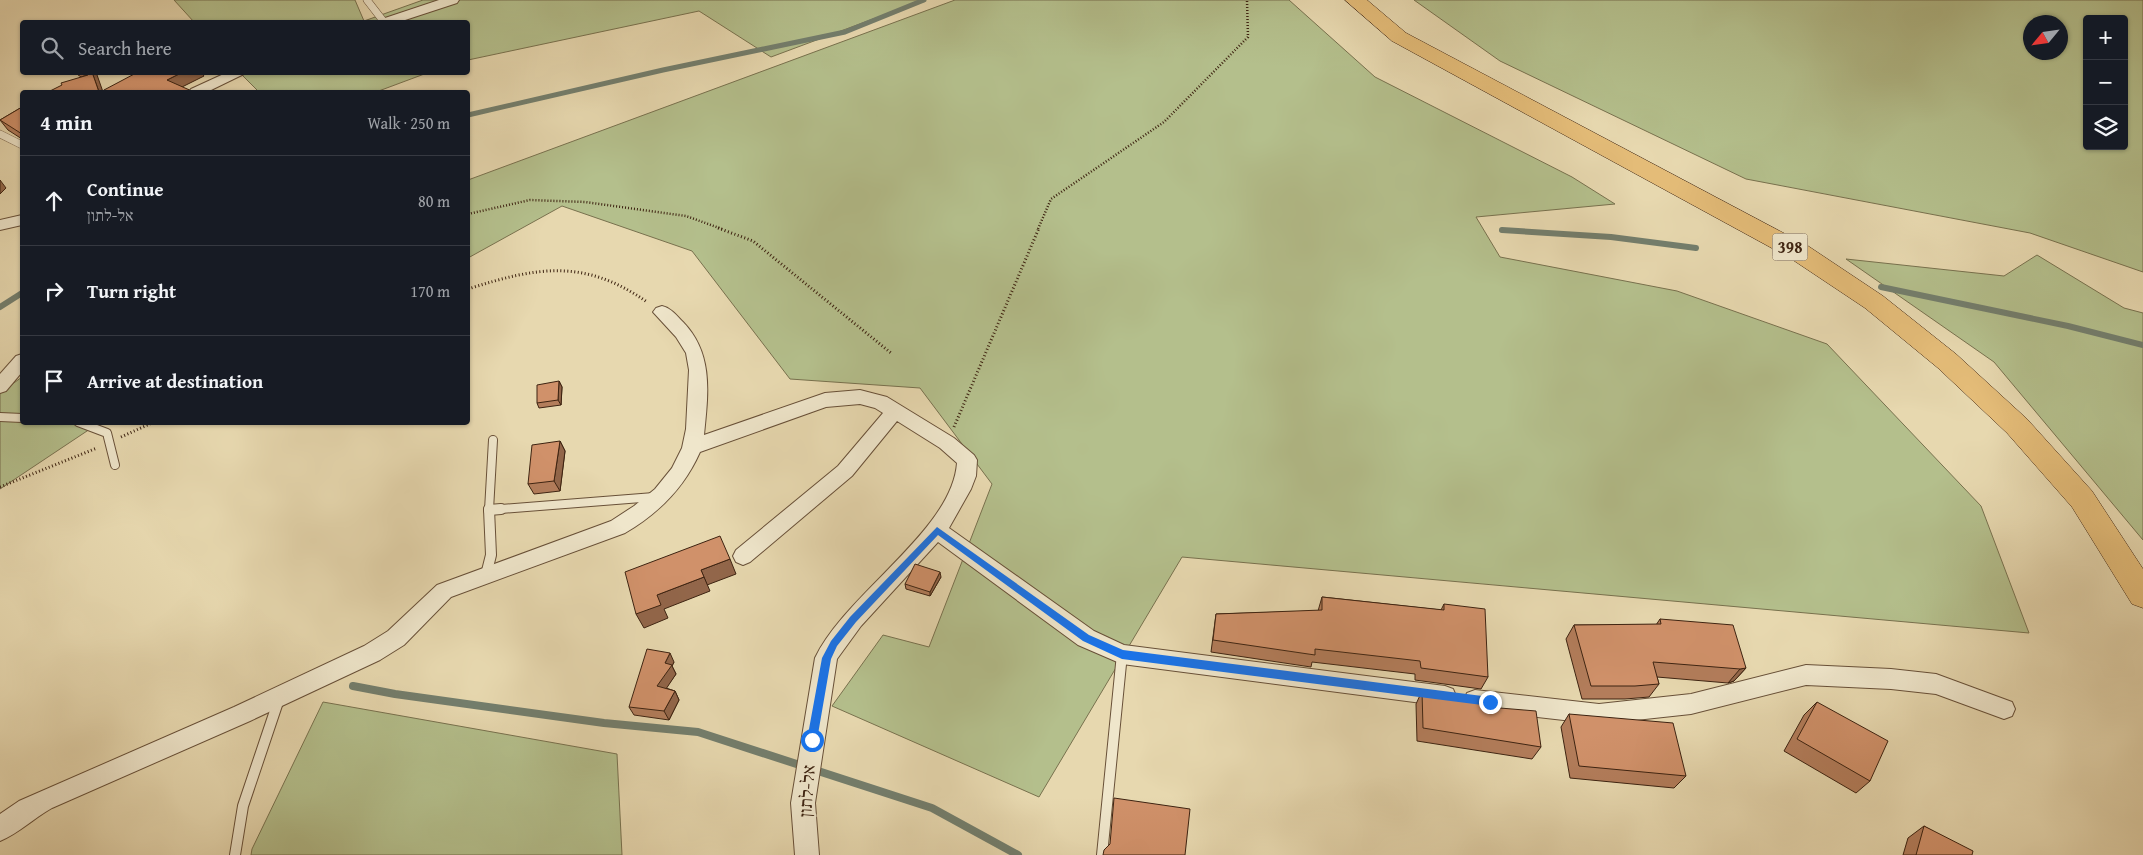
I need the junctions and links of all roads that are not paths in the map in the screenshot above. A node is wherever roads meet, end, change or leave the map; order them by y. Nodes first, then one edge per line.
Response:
1 (367, 0) edge
2 (452, 0) edge
3 (1355, 0) edge
4 (384, 20) edge
5 (392, 20) edge
6 (233, 75) edge
7 (200, 90) edge
8 (0, 134) edge
9 (20, 144) edge
10 (20, 220) edge
11 (0, 225) edge
12 (662, 312) road end
13 (20, 363) edge
14 (0, 386) edge
15 (895, 411) junction
16 (0, 417) edge
17 (20, 418) edge
18 (86, 425) edge
19 (493, 440) dead end
20 (693, 447) junction
21 (115, 465) dead end
22 (661, 497) junction
23 (489, 510) junction
24 (937, 530) junction
25 (743, 556) dead end
26 (486, 575) junction
27 (2143, 596) edge
28 (1122, 654) junction
29 (280, 696) junction
30 (2004, 709) dead end
31 (0, 829) edge
32 (235, 855) edge
33 (807, 855) edge
34 (1102, 855) edge

1 - 4 lane
2 - 5 street
3 - 27 main road, 398
6 - 7 street
8 - 9 lane
10 - 11 street
12 - 20 street
13 - 14 street
15 - 20 street
15 - 24 street, אל-לתון
15 - 25 street
16 - 17 lane
18 - 21 lane
19 - 23 lane
20 - 22 street
22 - 23 lane
22 - 26 street
23 - 26 lane
24 - 28 street
24 - 33 street, אל-לתון
26 - 29 street
28 - 30 street
28 - 34 lane
29 - 31 street
29 - 32 lane

